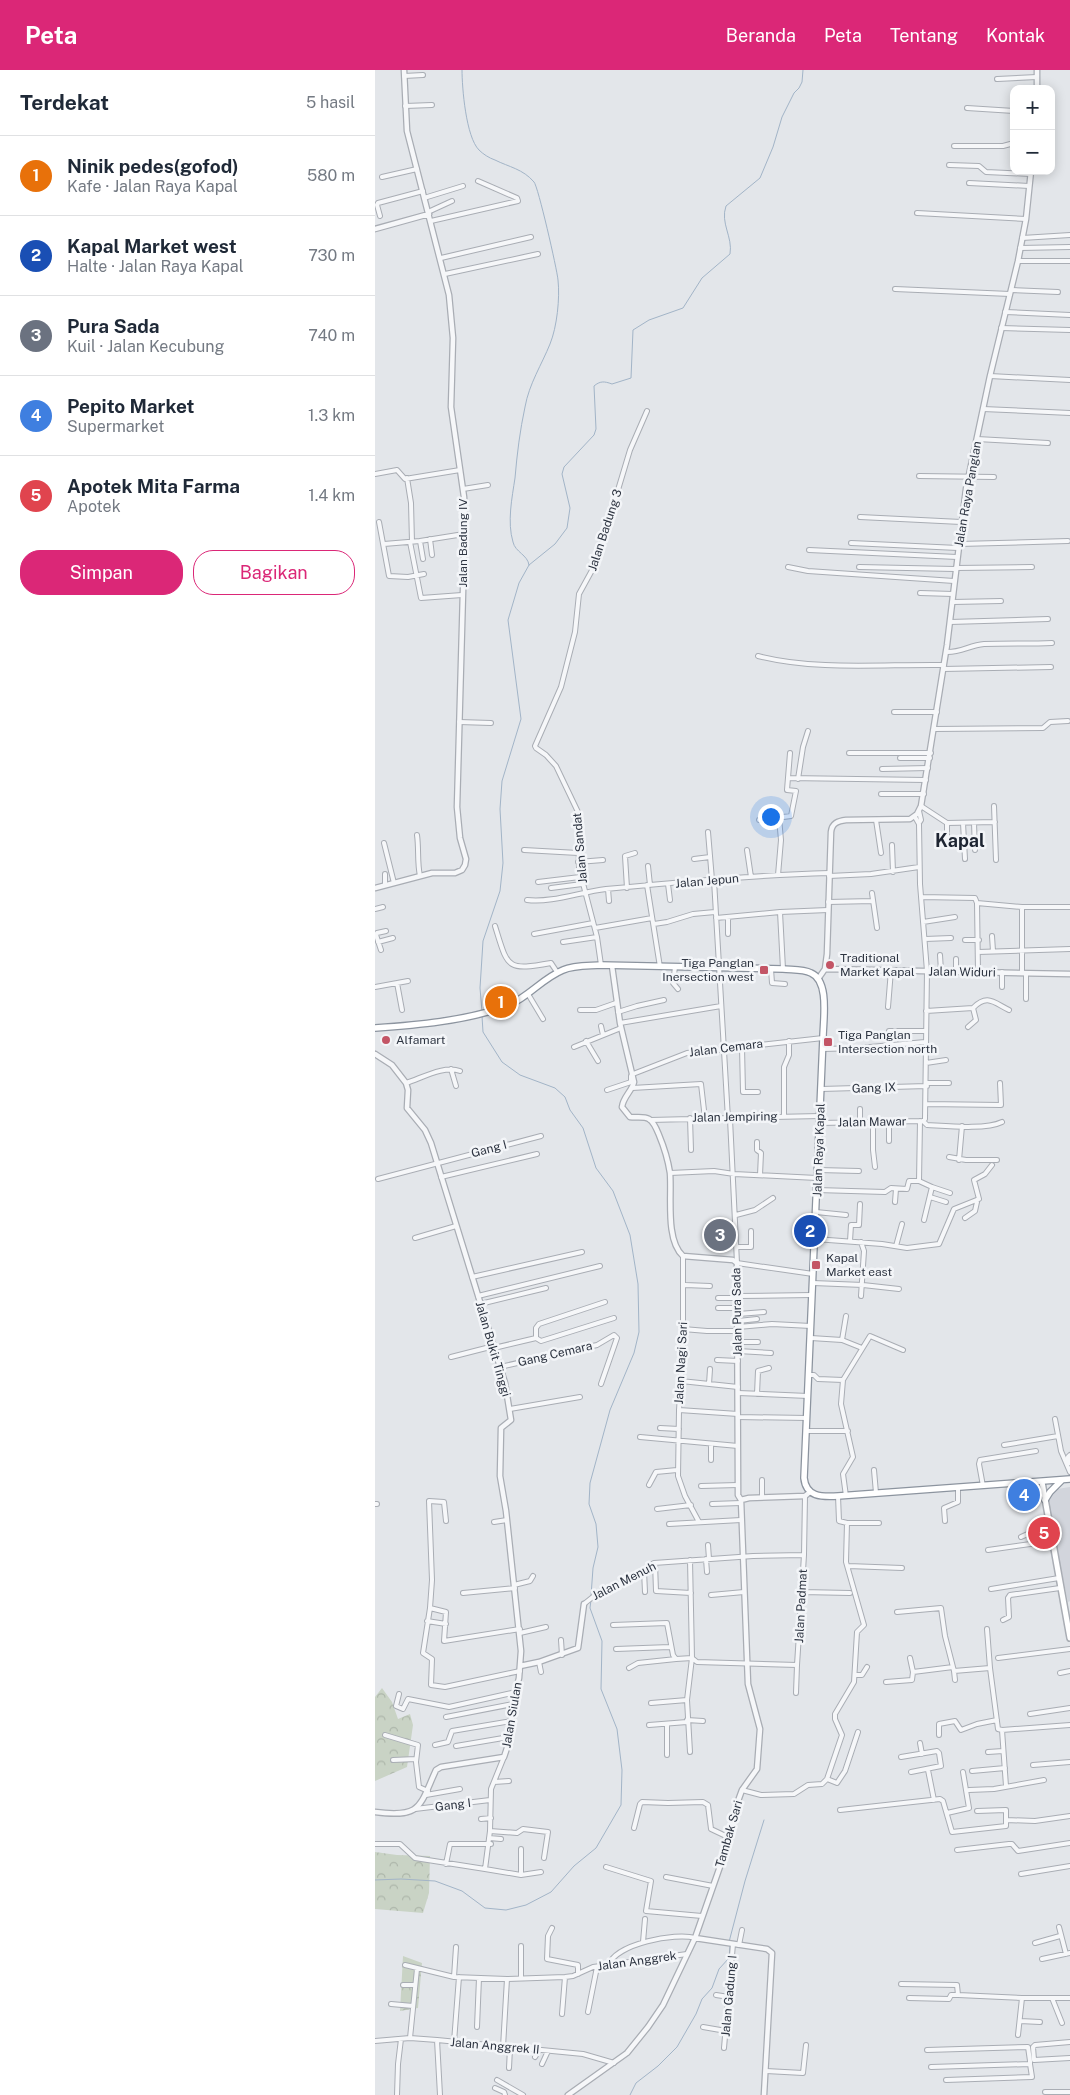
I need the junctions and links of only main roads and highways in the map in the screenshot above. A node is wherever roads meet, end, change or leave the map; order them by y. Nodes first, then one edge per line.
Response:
1 (375, 1028) edge
2 (1070, 1479) edge
3 (1063, 1480) junction
4 (1042, 1482) junction
5 (1045, 1500) junction
6 (1070, 1638) edge

1 - 4 highway, Jalan Raya Kapal
2 - 3 highway
3 - 4 highway
3 - 5 highway
4 - 5 main road
5 - 6 main road

